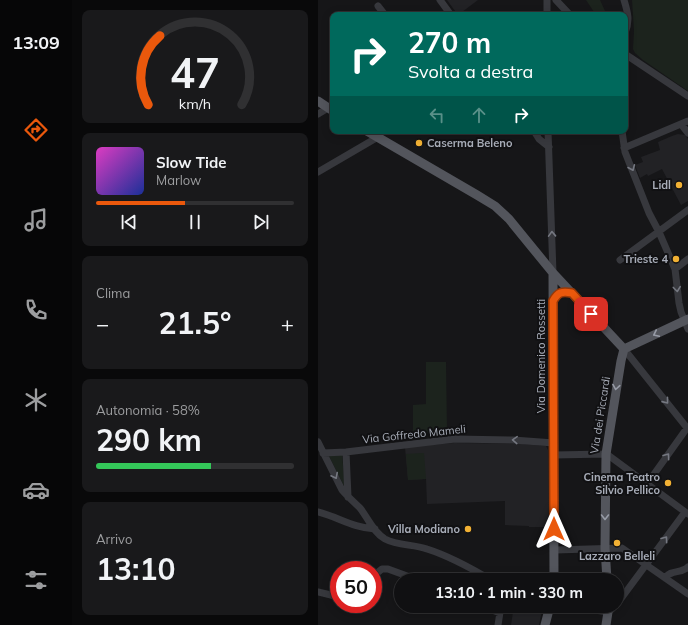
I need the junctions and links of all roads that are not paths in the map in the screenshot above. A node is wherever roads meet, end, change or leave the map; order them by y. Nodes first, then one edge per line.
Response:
1 (440, 0) edge
2 (547, 0) edge
3 (556, 0) edge
4 (624, 0) edge
5 (378, 6) dead end
6 (383, 12) edge
7 (449, 12) edge
8 (547, 12) edge
9 (567, 12) edge
10 (627, 12) edge
11 (628, 56) edge
12 (688, 96) edge
13 (318, 101) edge
14 (330, 109) edge
15 (318, 114) edge
16 (685, 122) edge
17 (372, 134) edge
18 (536, 134) edge
19 (548, 134) edge
20 (622, 134) edge
21 (688, 134) edge
22 (378, 137) junction
23 (549, 147) junction
24 (624, 148) junction
25 (318, 172) edge
26 (688, 210) edge
27 (659, 232) junction
28 (688, 259) edge
29 (620, 260) dead end
30 (675, 269) junction
31 (553, 273) junction
32 (572, 293) junction
33 (553, 301) junction
34 (687, 323) edge
35 (624, 349) junction
36 (688, 428) edge
37 (318, 442) edge
38 (554, 443) junction
39 (346, 452) junction
40 (324, 453) junction
41 (606, 454) junction
42 (554, 455) junction
43 (647, 484) junction
44 (348, 497) junction
45 (318, 512) edge
46 (686, 513) edge
47 (375, 529) junction
48 (605, 548) junction
49 (555, 550) junction
50 (646, 564) junction
51 (688, 567) edge
52 (382, 569) edge
53 (399, 573) edge
54 (479, 573) edge
55 (554, 573) edge
56 (606, 573) edge
57 (665, 578) junction
58 (318, 592) edge
59 (624, 592) edge
60 (688, 594) edge
61 (330, 595) edge
62 (500, 613) edge
63 (548, 613) edge
64 (610, 613) edge
65 (498, 625) edge
66 (545, 625) edge
67 (606, 625) edge

1 - 7 street
2 - 8 street
3 - 9 street
4 - 10 street
5 - 6 street
11 - 12 street
13 - 14 main road
14 - 15 street
16 - 21 street
16 - 24 street
17 - 22 main road
18 - 23 street
19 - 23 street, Via Domenico Rossetti
20 - 24 street
22 - 25 street
22 - 31 main road
31 -> 23 street, Via Domenico Rossetti
24 -> 27 street
26 - 27 street
27 - 29 street
27 - 30 street
28 - 30 street
30 -> 34 street
31 - 32 main road
31 - 33 main road, Via Domenico Rossetti
32 - 33 main road
32 - 35 main road
33 - 38 main road, Via Domenico Rossetti
34 -> 35 main road
35 -> 36 street
35 -> 41 main road, Via dei Piccardi
43 -> 36 street
37 - 40 street
38 -> 39 street, Via Goffredo Mameli
38 - 42 main road, Via Domenico Rossetti
39 - 40 street, Via Goffredo Mameli
39 - 44 street
40 -> 44 street
41 - 42 street
41 - 43 street
41 -> 48 main road, Via dei Piccardi
42 - 49 main road, Via Domenico Rossetti
43 - 46 street
44 - 47 street
45 - 47 street
50 -> 46 street
47 - 54 street
48 - 49 street
48 - 50 street
48 - 56 main road, Via dei Piccardi
49 - 55 main road, Via Domenico Rossetti
50 - 57 street
50 - 59 street
51 - 57 street
52 - 53 street
57 - 60 street
58 - 61 street
62 - 65 street
63 - 66 main road
64 - 67 main road

